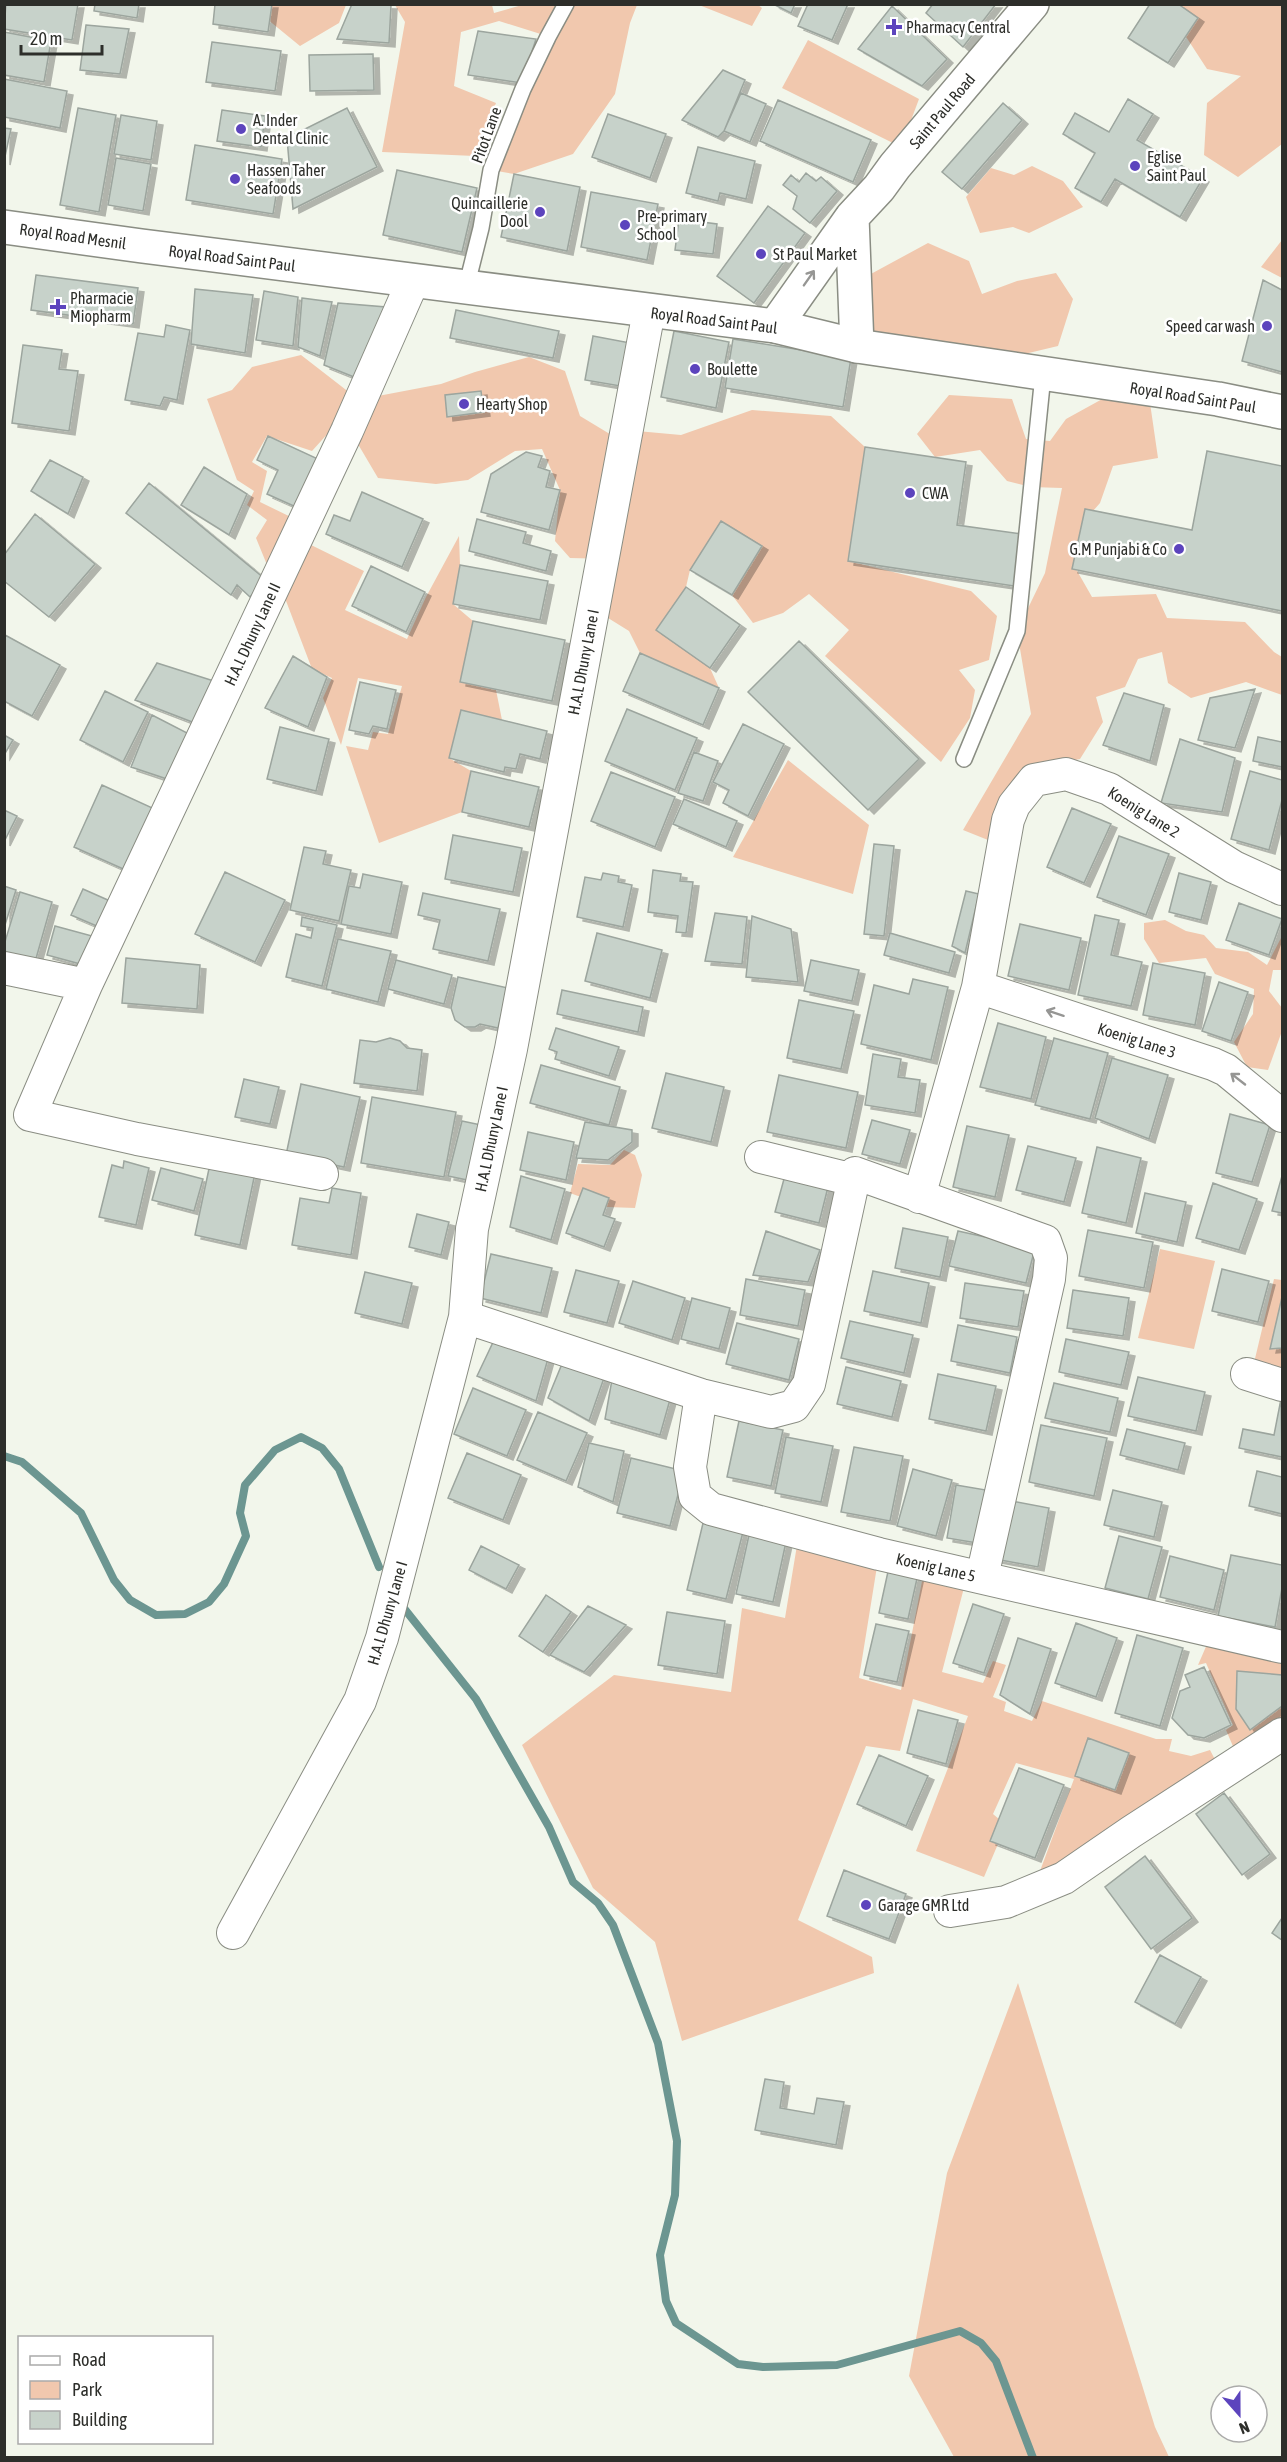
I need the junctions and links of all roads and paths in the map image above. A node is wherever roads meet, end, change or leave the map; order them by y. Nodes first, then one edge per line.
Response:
1 (566, 4) edge
2 (1032, 4) edge
3 (852, 217) junction
4 (4, 227) edge
5 (142, 246) joint
6 (413, 281) junction
7 (466, 288) junction
8 (649, 311) junction
9 (775, 326) junction
10 (857, 346) junction
11 (1043, 375) junction
12 (1282, 412) edge
13 (964, 759) dead end
14 (1282, 890) edge
15 (4, 968) edge
16 (86, 985) junction
17 (978, 987) junction
18 (1282, 1116) edge
19 (761, 1157) dead end
20 (322, 1174) dead end
21 (854, 1180) junction
22 (919, 1197) junction
23 (465, 1317) junction
24 (1247, 1374) dead end
25 (1282, 1385) edge
26 (701, 1395) junction
27 (982, 1577) junction
28 (1282, 1647) edge
29 (1282, 1734) edge
30 (950, 1911) dead end
31 (233, 1933) dead end

1 - 7 lane, Pitot Lane
2 - 3 main road, Saint Paul Road
9 -> 3 main road, Saint Paul Road
3 - 10 main road
4 - 5 main road, Royal Road Mesnil
5 - 6 main road, Royal Road Saint Paul
6 - 7 main road, Royal Road Saint Paul
6 - 16 street, H.A.L Dhuny Lane II
7 - 8 main road, Royal Road Saint Paul
8 - 9 main road, Royal Road Saint Paul
8 - 23 street, H.A.L Dhuny Lane I
9 - 10 main road, Royal Road Saint Paul
10 - 11 main road, Royal Road Saint Paul
11 - 12 main road, Royal Road Saint Paul
11 - 13 lane
14 - 17 street, Koenig Lane 2
15 - 16 street
16 - 20 street, H.A.L Dhuny Lane II
18 -> 17 street, Koenig Lane 3
17 - 22 street, Koenig Lane 2
19 - 21 street
21 - 22 street
21 - 26 street
22 - 27 street
23 - 26 street
23 - 31 street, H.A.L Dhuny Lane I
24 - 25 street
26 - 27 street, Koenig Lane 5
27 - 28 street, Koenig Lane 5
29 - 30 street

